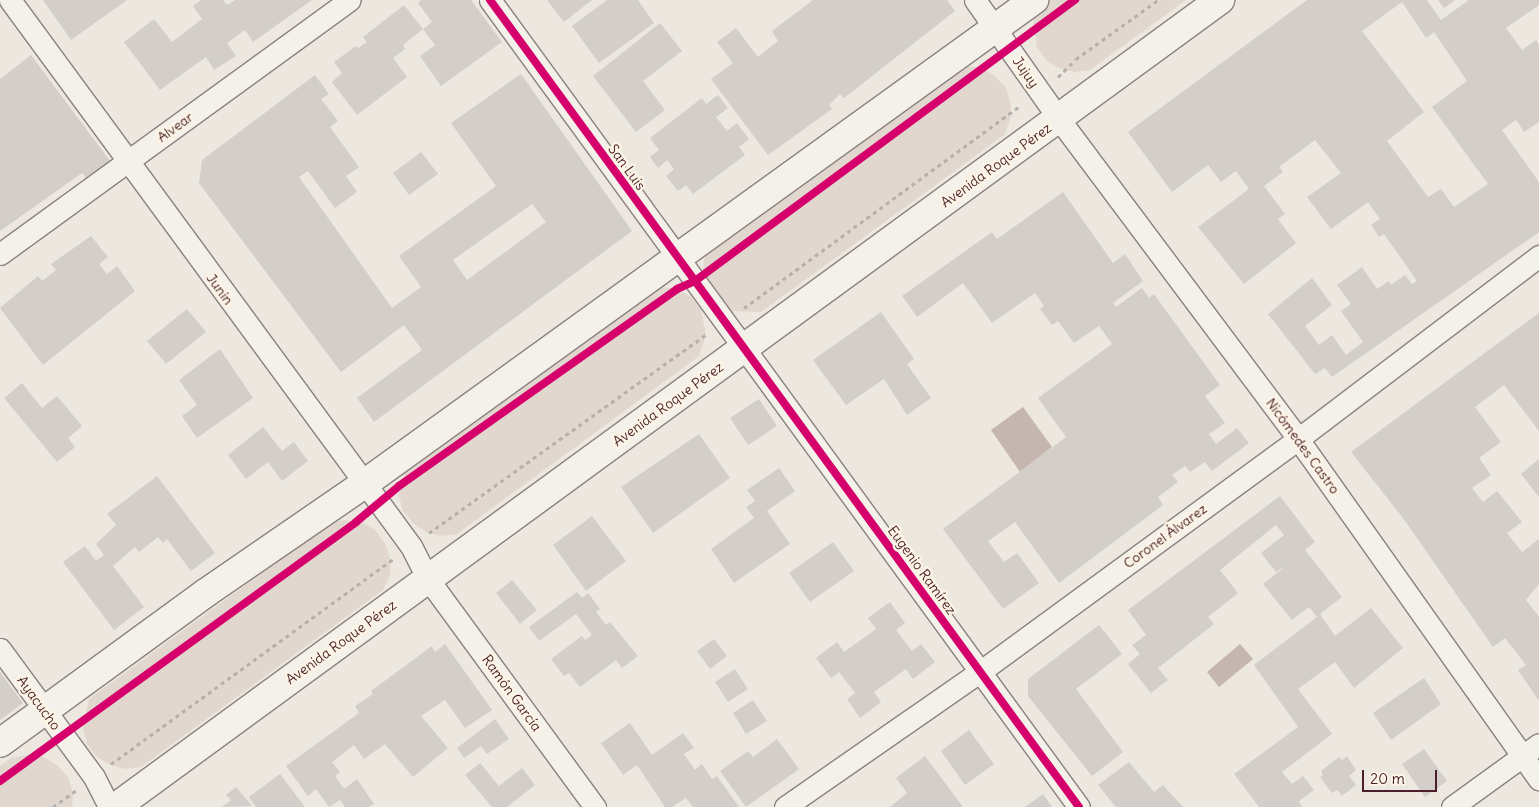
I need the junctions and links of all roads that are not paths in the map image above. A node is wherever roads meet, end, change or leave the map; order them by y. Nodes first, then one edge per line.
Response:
1 (10, 0) edge
2 (350, 0) edge
3 (490, 0) edge
4 (975, 0) edge
5 (1034, 0) edge
6 (1220, 0) edge
7 (996, 29) junction
8 (1059, 119) junction
9 (127, 161) junction
10 (0, 254) edge
11 (1539, 256) edge
12 (679, 258) junction
13 (743, 349) junction
14 (1298, 438) junction
15 (364, 484) junction
16 (428, 579) junction
17 (0, 649) edge
18 (981, 671) junction
19 (44, 710) junction
20 (0, 743) edge
21 (1531, 750) edge
22 (1539, 779) edge
23 (109, 807) edge
24 (116, 807) edge
25 (595, 807) edge
26 (785, 807) edge
27 (1079, 807) edge
28 (1452, 807) edge

1 - 9 street, Junín
2 - 9 street, Alvear
3 - 12 street, San Luis
4 - 7 street, Jujuy
5 - 7 main road
6 - 8 main road, Avenida Roque Pérez
7 - 8 street, Jujuy
7 - 12 main road
8 - 13 main road, Avenida Roque Pérez
8 - 14 street, Nicómedes Castro
9 - 10 street, Alvear
9 - 15 street, Junín
11 - 14 street, Coronel Álvarez
12 - 13 street, San Luis
12 - 15 main road
13 - 16 main road, Avenida Roque Pérez
13 - 18 street, Eugenio Ramírez
14 - 18 street, Coronel Álvarez
14 - 21 street, Nicómedes Castro
15 - 16 street, Junín
15 - 19 main road
16 - 24 main road, Avenida Roque Pérez
16 - 25 street, Ramón García
17 - 19 street, Ayacucho
18 - 26 street, Coronel Álvarez
18 - 27 street, Eugenio Ramírez
19 - 20 main road
19 - 23 street, Ayacucho
21 - 22 street, Nicómedes Castro
21 - 28 street

